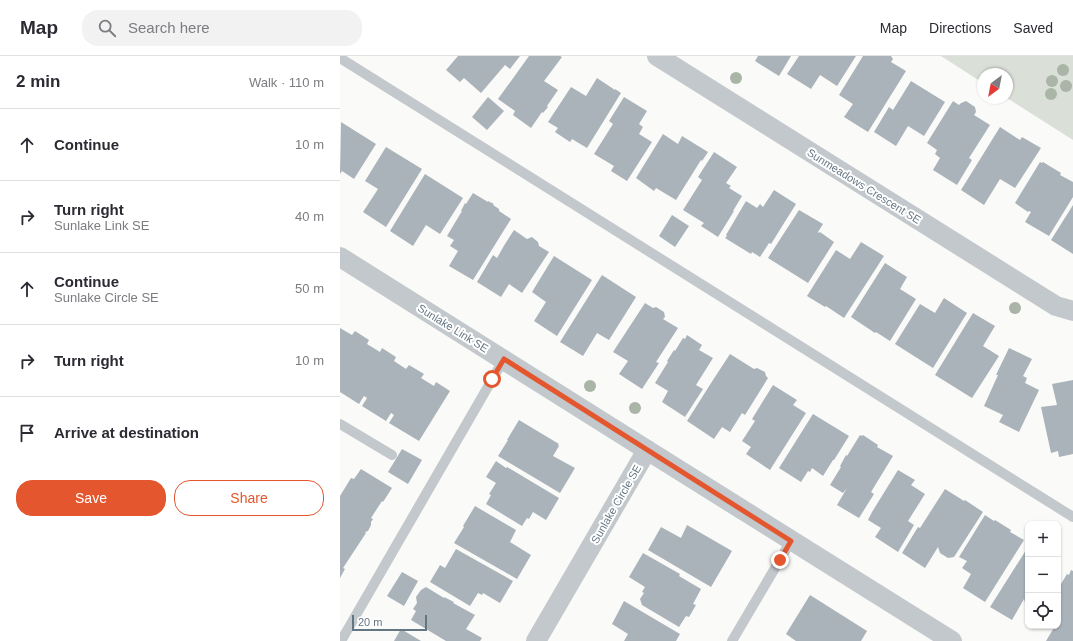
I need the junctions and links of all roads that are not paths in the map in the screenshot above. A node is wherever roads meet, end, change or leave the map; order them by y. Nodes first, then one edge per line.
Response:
1 (657, 56) edge
2 (340, 58) edge
3 (340, 257) edge
4 (1073, 311) edge
5 (504, 359) junction
6 (341, 426) edge
7 (647, 450) junction
8 (392, 455) dead end
9 (1073, 517) edge
10 (791, 541) junction
11 (947, 640) edge
12 (341, 641) edge
13 (536, 641) edge
14 (732, 641) edge

1 - 4 street, Sunmeadows Crescent SE
2 - 9 lane
3 - 5 street, Sunlake Link SE
5 - 7 street, Sunlake Link SE
5 - 12 lane
6 - 8 lane
7 - 10 street
7 - 13 street, Sunlake Circle SE
10 - 11 street
10 - 14 lane

